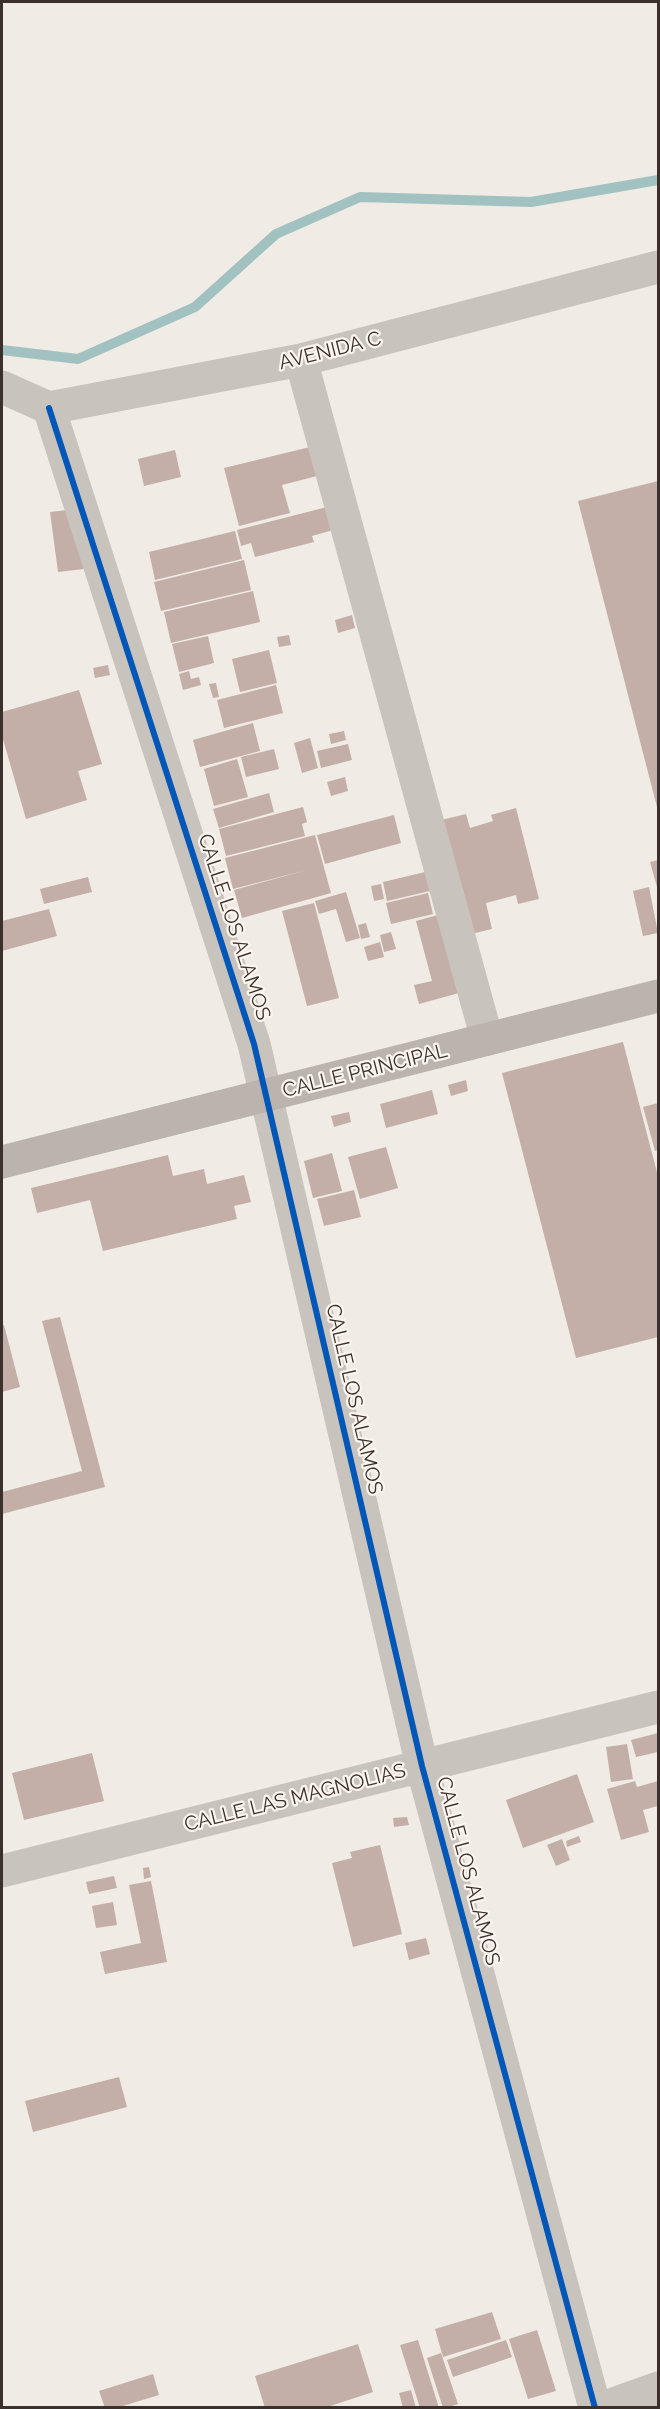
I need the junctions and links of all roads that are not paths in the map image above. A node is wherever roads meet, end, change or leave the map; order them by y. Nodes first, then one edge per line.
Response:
1 (658, 267) edge
2 (301, 360) junction
3 (2, 387) edge
4 (49, 408) junction
5 (658, 996) edge
6 (487, 1039) junction
7 (267, 1096) junction
8 (2, 1162) edge
9 (658, 1707) edge
10 (422, 1766) junction
11 (2, 1871) edge
12 (658, 2388) edge
13 (595, 2408) edge
14 (602, 2408) edge

1 - 2 street, AVENIDA C
2 - 4 street, AVENIDA C
2 - 6 street
3 - 4 street
4 - 7 street, CALLE LOS ALAMOS
5 - 6 street, CALLE PRINCIPAL
6 - 7 street, CALLE PRINCIPAL
7 - 8 street, CALLE PRINCIPAL
7 - 10 street, CALLE LOS ALAMOS
9 - 10 street, CALLE LAS MAGNOLIAS
10 - 11 street, CALLE LAS MAGNOLIAS
10 - 13 street, CALLE LOS ALAMOS
12 - 14 street

